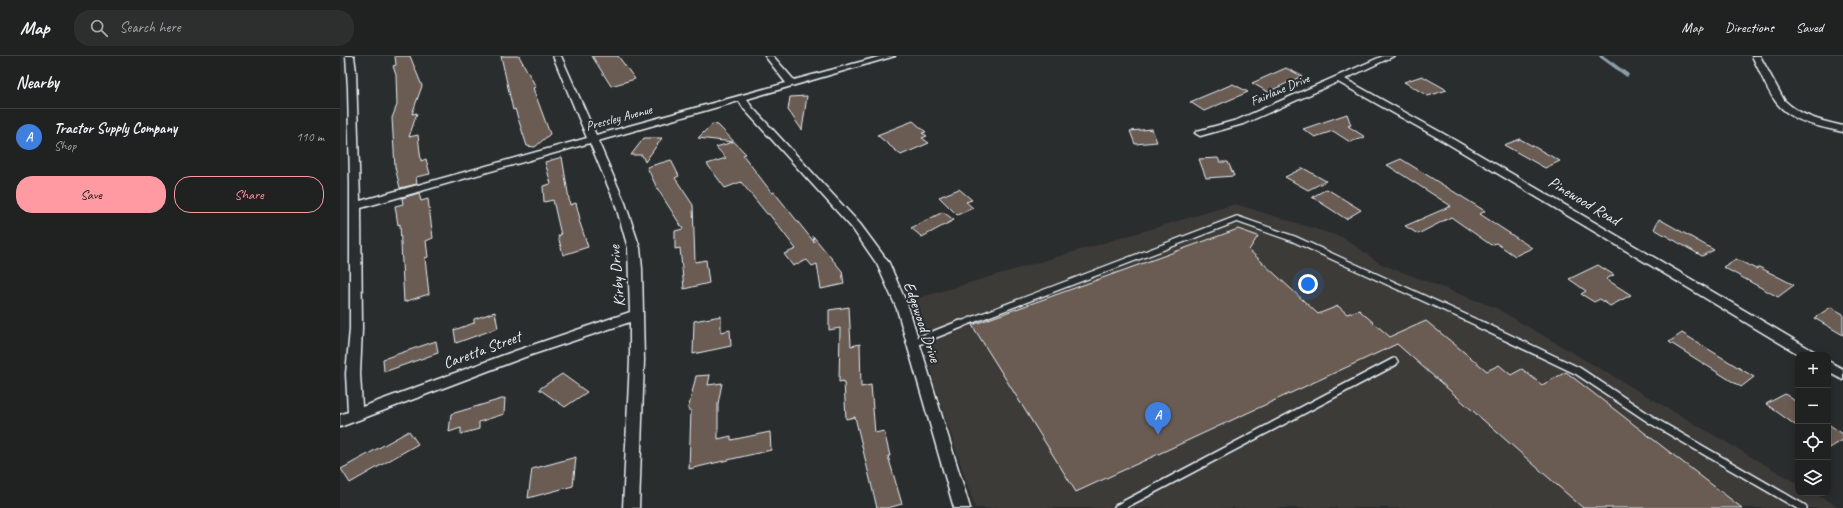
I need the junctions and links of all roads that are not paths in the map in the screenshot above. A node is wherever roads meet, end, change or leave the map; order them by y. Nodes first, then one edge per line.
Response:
1 (350, 56) edge
2 (557, 56) edge
3 (769, 56) edge
4 (892, 56) edge
5 (1390, 56) edge
6 (1756, 56) edge
7 (1339, 79) junction
8 (792, 84) junction
9 (742, 98) junction
10 (1842, 126) edge
11 (1200, 133) dead end
12 (592, 139) junction
13 (354, 206) junction
14 (636, 315) junction
15 (913, 343) junction
16 (1805, 352) edge
17 (1394, 362) dead end
18 (1831, 368) edge
19 (1843, 375) edge
20 (355, 415) junction
21 (340, 421) edge
22 (631, 508) edge
23 (962, 508) edge
24 (1118, 508) edge
25 (1803, 508) edge

1 - 13 street
2 - 12 street, Kirby Drive
3 - 8 street
4 - 8 street, Pressley Avenue
5 - 7 street, Fairlane Drive
6 - 10 street
7 - 11 street, Fairlane Drive
7 - 16 street, Pinewood Road
8 - 9 street, Pressley Avenue
9 - 12 street, Pressley Avenue
9 - 15 street, Edgewood Drive
12 - 13 street, Pressley Avenue
12 - 14 street, Kirby Drive
13 - 20 street
14 - 20 street, Caretta Street
14 - 22 street, Kirby Drive
15 - 23 street, Edgewood Drive
15 - 25 lane
17 - 24 lane
18 - 19 street
20 - 21 street, Caretta Street

